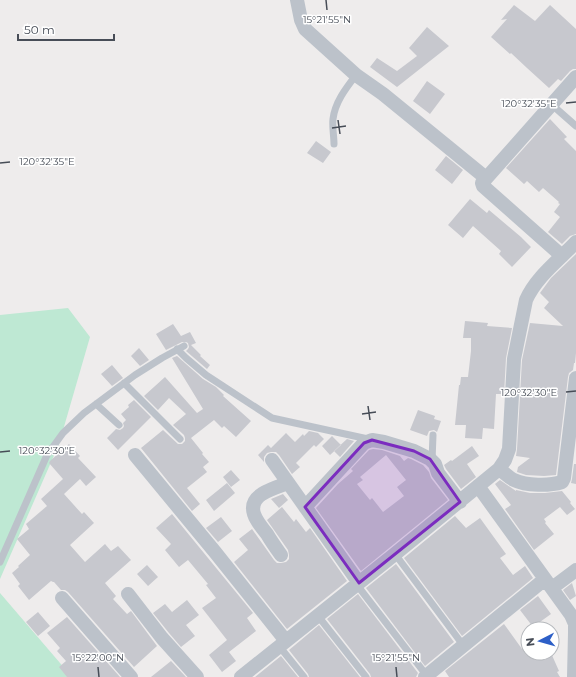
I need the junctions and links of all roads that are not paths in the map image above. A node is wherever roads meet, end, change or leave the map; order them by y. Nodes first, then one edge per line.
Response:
1 (297, 0) edge
2 (356, 75) junction
3 (576, 77) edge
4 (552, 104) junction
5 (576, 126) edge
6 (334, 144) dead end
7 (486, 178) junction
8 (570, 253) edge
9 (184, 346) dead end
10 (177, 350) junction
11 (576, 378) edge
12 (124, 383) junction
13 (96, 404) junction
14 (119, 425) dead end
15 (433, 434) dead end
16 (180, 439) dead end
17 (372, 440) junction
18 (135, 455) dead end
19 (272, 460) dead end
20 (432, 462) junction
21 (499, 469) junction
22 (288, 483) junction
23 (478, 486) junction
24 (460, 502) junction
25 (305, 507) junction
26 (395, 554) junction
27 (281, 555) dead end
28 (0, 562) edge
29 (576, 570) edge
30 (358, 584) junction
31 (549, 584) junction
32 (128, 594) dead end
33 (62, 598) dead end
34 (318, 616) junction
35 (283, 644) junction
36 (463, 645) junction
37 (242, 676) edge
38 (426, 676) edge
39 (131, 677) edge
40 (197, 677) edge
41 (304, 677) edge
42 (366, 677) edge
43 (574, 677) edge

1 - 2 street
2 - 6 lane
2 - 7 street
3 - 4 street
4 - 5 lane
4 - 7 street
7 - 8 street
8 - 21 street
9 - 10 lane
10 - 12 lane
10 - 17 lane
11 - 21 street
12 - 13 lane
12 - 16 lane
13 - 14 lane
13 - 28 lane
15 - 20 lane
17 - 20 street
17 - 25 street
18 - 35 street
19 - 22 street
20 - 24 street
21 - 23 street
22 - 25 street
22 - 27 street
23 - 24 street
23 - 31 street
24 - 26 street
25 - 30 street
26 - 30 street
26 - 36 lane
29 - 31 street
30 - 34 street
30 - 38 lane
31 - 36 street
31 - 43 street
32 - 40 street
33 - 39 street
34 - 35 street
34 - 42 lane
35 - 37 street
35 - 41 lane
36 - 38 street

